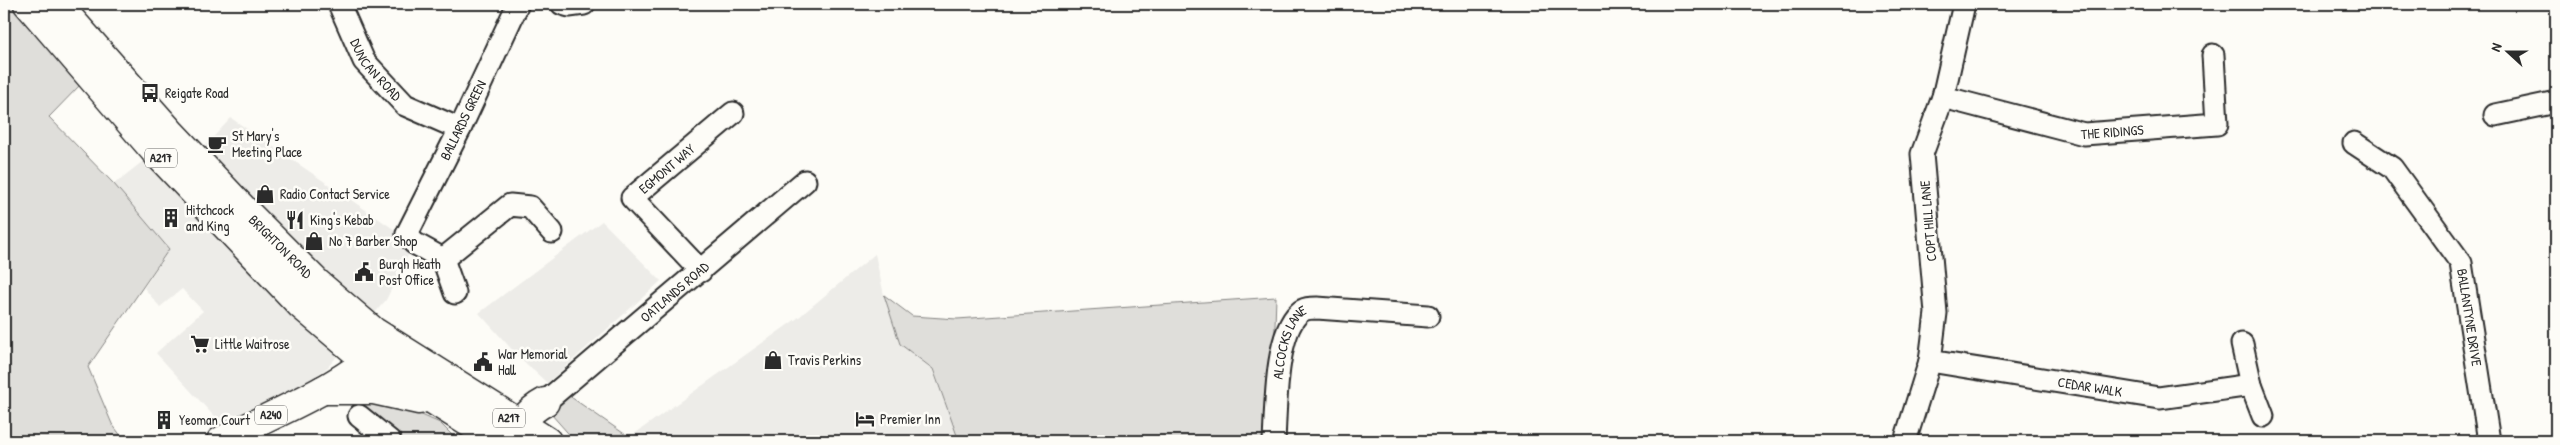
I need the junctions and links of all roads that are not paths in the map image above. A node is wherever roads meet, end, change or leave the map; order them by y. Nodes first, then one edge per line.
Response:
1 (28, 4) edge
2 (57, 4) edge
3 (339, 4) edge
4 (518, 4) edge
5 (562, 4) edge
6 (584, 4) edge
7 (1964, 4) edge
8 (2213, 55) dead end
9 (1943, 97) junction
10 (2556, 102) edge
11 (733, 113) dead end
12 (2495, 115) dead end
13 (460, 129) junction
14 (2354, 143) dead end
15 (805, 181) dead end
16 (552, 232) dead end
17 (443, 259) junction
18 (701, 271) junction
19 (454, 293) dead end
20 (1428, 316) dead end
21 (332, 333) junction
22 (382, 337) junction
23 (2242, 344) dead end
24 (370, 360) junction
25 (1930, 361) junction
26 (2251, 385) junction
27 (322, 390) junction
28 (545, 402) junction
29 (442, 407) junction
30 (359, 416) dead end
31 (2263, 416) dead end
32 (520, 434) edge
33 (221, 441) edge
34 (390, 441) edge
35 (498, 441) edge
36 (547, 441) edge
37 (554, 441) edge
38 (1274, 441) edge
39 (1905, 441) edge
40 (2488, 441) edge

1 - 21 highway, BRIGHTON ROAD / A217
2 - 22 highway, BRIGHTON ROAD / A217
3 - 13 street, DUNCAN ROAD
4 - 13 street, BALLARDS GREEN
5 - 6 street
7 - 9 street, COPT HILL LANE
8 - 9 street, THE RIDINGS
9 - 25 street, COPT HILL LANE
10 - 12 street
11 - 18 street, EGMONT WAY
13 - 17 street, BALLARDS GREEN
14 - 40 street, BALLANTYNE DRIVE
15 - 18 street, OATLANDS ROAD
16 - 17 street
17 - 19 street
18 - 28 street, OATLANDS ROAD
20 - 38 street, ALCOCKS LANE
21 - 24 highway, BRIGHTON ROAD / A217
21 - 27 highway
22 - 24 highway
22 - 32 highway, BRIGHTON ROAD / A217
23 - 26 street
24 - 27 highway, A240
24 - 29 highway, BRIGHTON ROAD / A217
25 - 26 street, CEDAR WALK
25 - 39 street, COPT HILL LANE
26 - 31 street
27 - 29 highway
27 - 33 highway, A240
28 - 32 highway
28 - 37 highway
29 - 35 highway, BRIGHTON ROAD / A217
30 - 34 street
32 - 36 highway, BRIGHTON ROAD / A217

